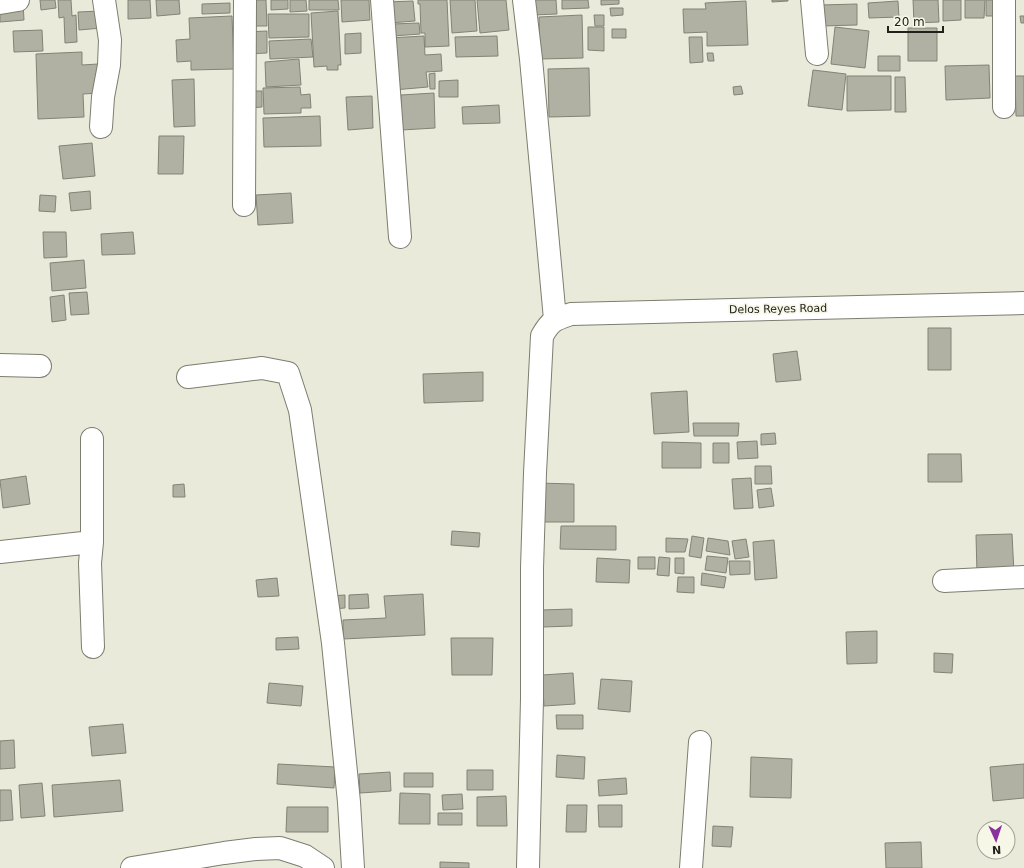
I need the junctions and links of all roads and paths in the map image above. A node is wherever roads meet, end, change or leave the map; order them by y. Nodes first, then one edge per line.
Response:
1 (18, 0) edge
2 (104, 0) edge
3 (245, 0) edge
4 (382, 0) edge
5 (524, 0) edge
6 (812, 0) edge
7 (1004, 0) edge
8 (0, 3) edge
9 (817, 54) dead end
10 (1004, 107) dead end
11 (101, 127) dead end
12 (244, 205) dead end
13 (400, 237) dead end
14 (1024, 304) edge
15 (548, 328) junction
16 (0, 365) edge
17 (40, 366) dead end
18 (188, 377) dead end
19 (92, 439) dead end
20 (92, 542) junction
21 (0, 552) edge
22 (1024, 577) edge
23 (944, 581) dead end
24 (93, 647) dead end
25 (700, 742) dead end
26 (234, 860) edge
27 (132, 868) edge
28 (323, 868) edge
29 (353, 868) edge
30 (528, 868) edge
31 (691, 868) edge

1 - 8 street
2 - 11 street
3 - 12 street
4 - 13 street
5 - 15 street
6 - 9 street
7 - 10 street
14 - 15 street, Delos Reyes Road
15 - 30 street
16 - 17 street
18 - 29 street
19 - 20 street
20 - 21 street
20 - 24 street
22 - 23 street
25 - 31 street
26 - 27 street
26 - 28 street

